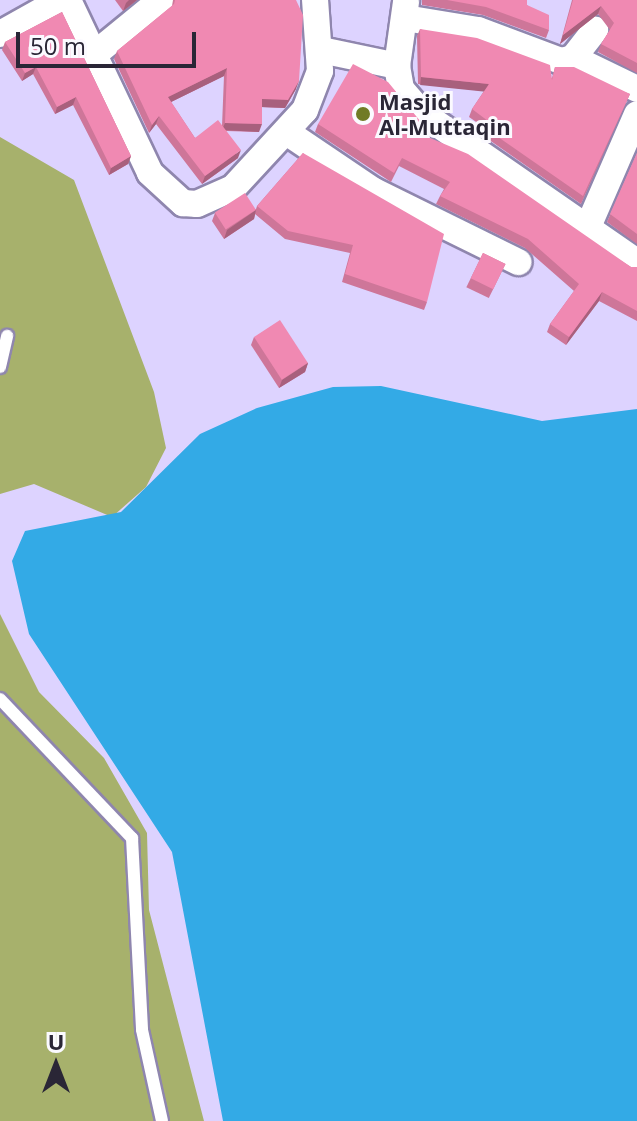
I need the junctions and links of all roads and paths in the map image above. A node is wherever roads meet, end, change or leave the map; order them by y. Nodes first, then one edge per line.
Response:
1 (61, 0) edge
2 (68, 0) edge
3 (161, 0) edge
4 (315, 0) edge
5 (406, 9) edge
6 (595, 30) dead end
7 (0, 34) edge
8 (321, 50) junction
9 (96, 53) junction
10 (573, 58) junction
11 (397, 66) junction
12 (637, 89) edge
13 (637, 114) edge
14 (288, 133) junction
15 (587, 229) junction
16 (518, 262) dead end
17 (637, 262) edge
18 (7, 336) dead end
19 (0, 367) edge
20 (0, 699) edge
21 (162, 1121) edge

1 - 7 street
2 - 9 street
3 - 9 street
4 - 8 street
5 - 10 street
5 - 11 street
6 - 10 street
8 - 11 street
8 - 14 street
9 - 14 street
10 - 12 street
11 - 15 street
13 - 15 street
14 - 16 street
15 - 17 street
18 - 19 lane
20 - 21 lane

